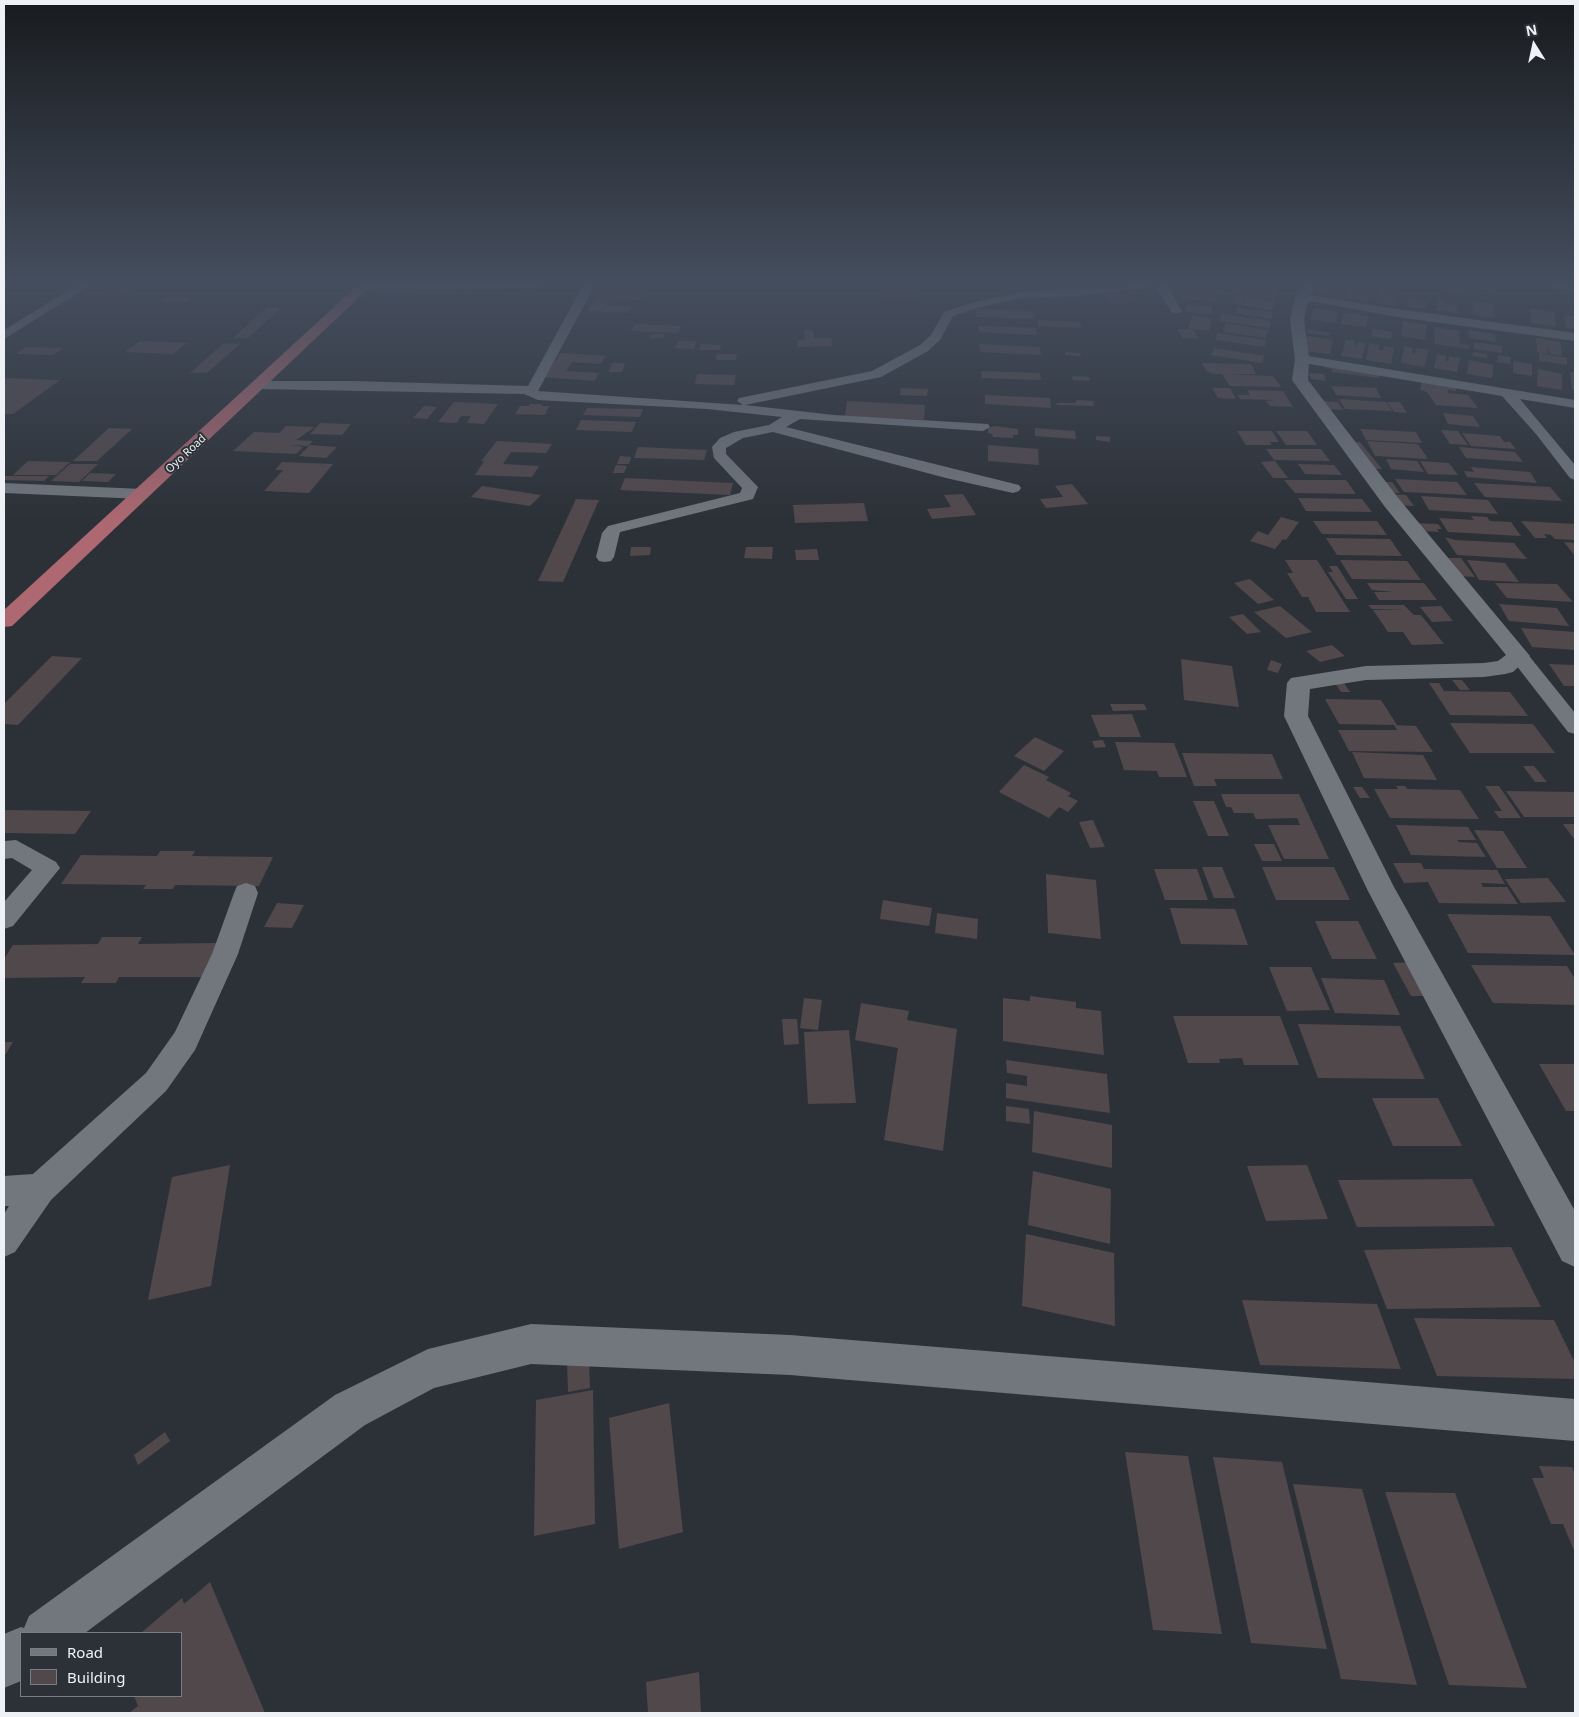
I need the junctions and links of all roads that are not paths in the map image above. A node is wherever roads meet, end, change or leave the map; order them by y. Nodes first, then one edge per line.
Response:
1 (281, 365) edge
2 (547, 365) edge
3 (892, 365) edge
4 (1301, 365) edge
5 (1334, 365) edge
6 (260, 385) junction
7 (530, 390) junction
8 (1507, 393) junction
9 (1575, 404) edge
10 (707, 405) junction
11 (797, 415) junction
12 (983, 427) dead end
13 (774, 428) junction
14 (1575, 475) edge
15 (4, 488) edge
16 (1013, 488) dead end
17 (143, 494) junction
18 (605, 557) dead end
19 (4, 621) edge
20 (1519, 656) junction
21 (1575, 727) edge
22 (4, 850) edge
23 (246, 894) dead end
24 (4, 919) edge
25 (40, 1189) junction
26 (4, 1191) edge
27 (4, 1241) edge
28 (1575, 1248) edge
29 (1575, 1420) edge
30 (47, 1632) edge
31 (20, 1652) edge
32 (4, 1664) edge

1 - 6 highway, Oyo Road
2 - 7 street
3 - 10 street
4 - 20 street
5 - 8 street
6 - 7 street
6 - 17 highway, Oyo Road
7 - 10 street
8 - 9 street
8 - 14 street
10 - 11 street
11 - 12 street
11 - 13 street
13 - 16 street
13 - 18 street
15 - 17 street
17 - 19 highway, Oyo Road
20 - 21 street
20 - 28 street
22 - 24 street
23 - 25 street
25 - 26 street
25 - 27 street
29 - 30 street
31 - 32 street

